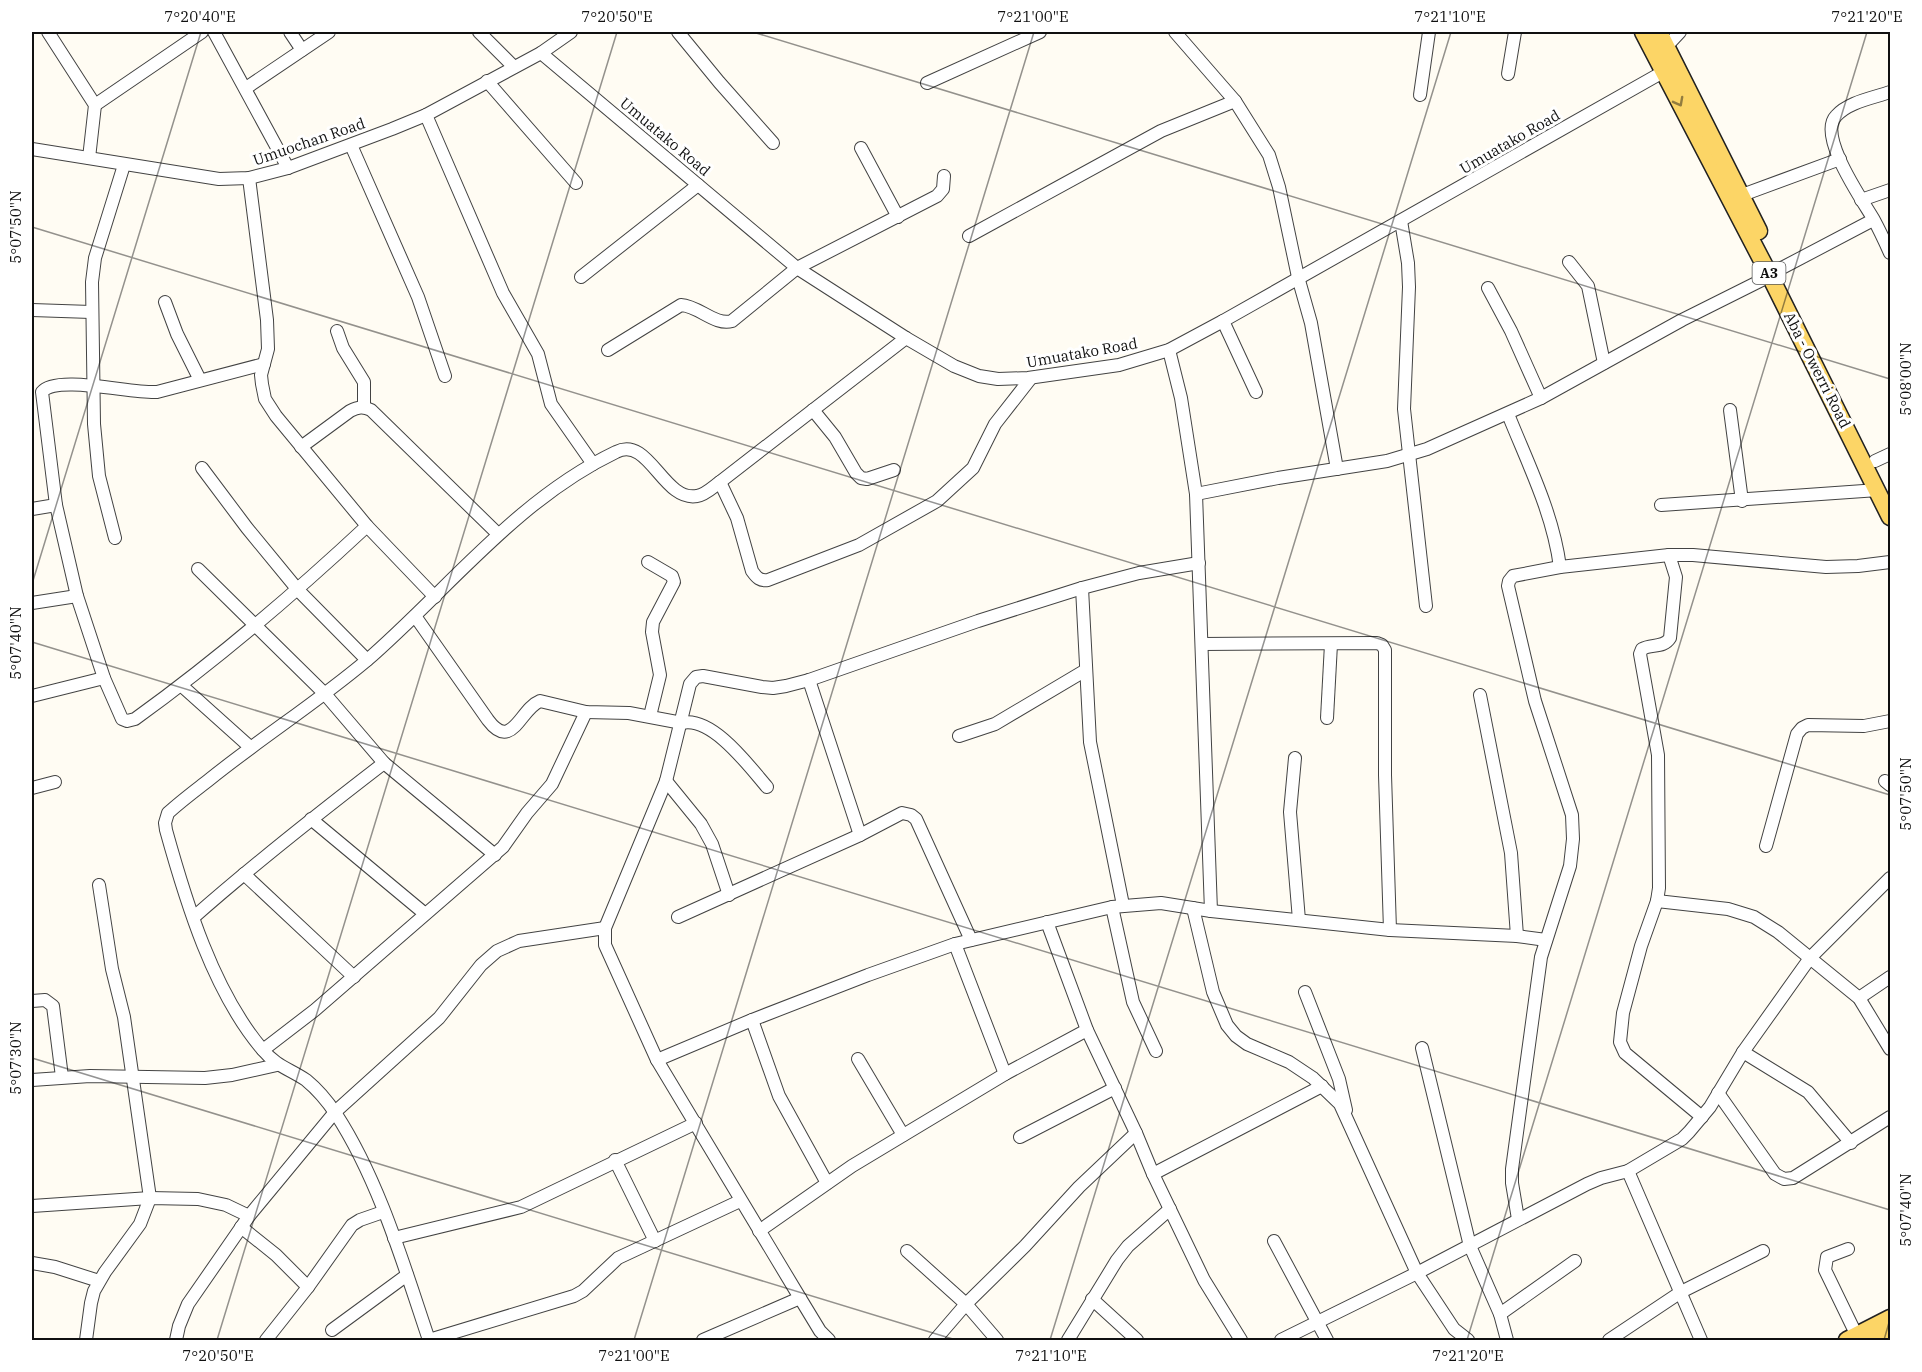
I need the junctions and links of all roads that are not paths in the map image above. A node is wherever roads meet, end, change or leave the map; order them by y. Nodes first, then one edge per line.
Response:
1 (48, 32) edge
2 (202, 32) edge
3 (214, 32) edge
4 (290, 32) edge
5 (329, 32) edge
6 (479, 32) edge
7 (572, 32) edge
8 (678, 32) edge
9 (1040, 32) edge
10 (1175, 32) edge
11 (1428, 32) edge
12 (1515, 32) edge
13 (1643, 32) edge
14 (1659, 32) edge
15 (1680, 32) edge
16 (560, 36) edge
17 (1666, 47) junction
18 (302, 50) junction
19 (541, 53) junction
20 (514, 67) junction
21 (1664, 72) junction
22 (1508, 74) dead end
23 (487, 81) junction
24 (927, 83) dead end
25 (246, 87) junction
26 (1890, 92) edge
27 (1420, 95) dead end
28 (1235, 101) junction
29 (94, 105) junction
30 (426, 115) junction
31 (773, 143) dead end
32 (351, 145) junction
33 (32, 148) edge
34 (861, 148) dead end
35 (89, 158) junction
36 (1840, 159) junction
37 (123, 165) junction
38 (288, 168) junction
39 (944, 176) dead end
40 (249, 178) junction
41 (576, 183) dead end
42 (698, 184) junction
43 (1890, 190) edge
44 (1736, 197) junction
45 (1861, 200) junction
46 (898, 218) junction
47 (1401, 220) junction
48 (1874, 220) junction
49 (969, 237) dead end
50 (1890, 253) edge
51 (1569, 262) dead end
52 (797, 268) junction
53 (1774, 273) junction
54 (581, 277) dead end
55 (1298, 277) junction
56 (1488, 288) dead end
57 (165, 302) dead end
58 (32, 310) edge
59 (91, 312) junction
60 (1223, 321) junction
61 (337, 331) dead end
62 (906, 338) junction
63 (608, 350) dead end
64 (1169, 350) junction
65 (1604, 363) junction
66 (264, 364) junction
67 (445, 376) dead end
68 (1031, 378) junction
69 (200, 380) junction
70 (93, 385) junction
71 (1256, 392) dead end
72 (1541, 398) junction
73 (364, 407) junction
74 (813, 410) junction
75 (1730, 410) dead end
76 (1508, 414) junction
77 (302, 447) junction
78 (1890, 454) edge
79 (1409, 456) junction
80 (1875, 461) junction
81 (593, 464) junction
82 (202, 468) dead end
83 (1337, 469) junction
84 (894, 470) dead end
85 (720, 482) junction
86 (1884, 491) edge
87 (1197, 494) junction
88 (1742, 501) junction
89 (56, 504) junction
90 (1661, 505) dead end
91 (32, 509) edge
92 (1890, 517) edge
93 (367, 526) junction
94 (498, 534) junction
95 (115, 538) dead end
96 (1669, 555) junction
97 (648, 562) dead end
98 (1890, 562) edge
99 (1199, 563) junction
100 (1560, 567) junction
101 (198, 569) dead end
102 (1082, 588) junction
103 (298, 590) junction
104 (77, 596) junction
105 (435, 597) junction
106 (32, 603) edge
107 (1426, 606) dead end
108 (415, 616) junction
109 (256, 627) junction
110 (1202, 644) junction
111 (1330, 644) junction
112 (367, 660) junction
113 (1086, 670) junction
114 (104, 678) junction
115 (809, 680) junction
116 (182, 686) junction
117 (325, 694) junction
118 (32, 696) edge
119 (1480, 696) dead end
120 (586, 712) junction
121 (650, 716) junction
122 (1328, 718) dead end
123 (1890, 721) edge
124 (682, 723) junction
125 (959, 736) dead end
126 (250, 747) junction
127 (1295, 758) dead end
128 (384, 763) junction
129 (666, 781) junction
130 (55, 782) dead end
131 (767, 787) dead end
132 (32, 788) edge
133 (311, 819) junction
134 (860, 836) junction
135 (1766, 846) dead end
136 (495, 855) junction
137 (243, 874) junction
138 (1890, 878) edge
139 (99, 885) dead end
140 (729, 895) junction
141 (1657, 901) junction
142 (1117, 906) junction
143 (1193, 908) junction
144 (1210, 911) junction
145 (424, 913) junction
146 (194, 917) junction
147 (678, 917) dead end
148 (1299, 920) junction
149 (1047, 922) junction
150 (605, 928) junction
151 (1390, 930) junction
152 (1517, 936) junction
153 (971, 940) junction
154 (1546, 940) junction
155 (955, 944) junction
156 (1810, 958) junction
157 (354, 976) junction
158 (1890, 977) edge
159 (1305, 992) dead end
160 (1859, 998) junction
161 (32, 1001) edge
162 (752, 1020) junction
163 (1087, 1030) junction
164 (1422, 1048) dead end
165 (1890, 1049) edge
166 (263, 1050) junction
167 (1155, 1051) dead end
168 (1743, 1053) junction
169 (858, 1059) dead end
170 (657, 1060) junction
171 (277, 1065) junction
172 (1005, 1074) junction
173 (62, 1077) junction
174 (132, 1077) junction
175 (32, 1080) edge
176 (1322, 1086) junction
177 (1114, 1088) junction
178 (1718, 1093) junction
179 (335, 1113) junction
180 (1702, 1117) junction
181 (1890, 1117) edge
182 (1348, 1119) junction
183 (696, 1123) junction
184 (1136, 1133) junction
185 (903, 1135) junction
186 (1020, 1137) dead end
187 (1851, 1143) junction
188 (615, 1161) junction
189 (1628, 1171) junction
190 (1153, 1174) junction
191 (827, 1183) junction
192 (150, 1198) junction
193 (740, 1201) junction
194 (32, 1206) edge
195 (1170, 1209) junction
196 (383, 1212) junction
197 (249, 1216) junction
198 (1518, 1219) junction
199 (241, 1227) junction
200 (759, 1231) junction
201 (394, 1238) junction
202 (655, 1241) junction
203 (1274, 1241) dead end
204 (1470, 1246) junction
205 (1848, 1249) dead end
206 (907, 1251) dead end
207 (1763, 1251) dead end
208 (1575, 1261) dead end
209 (32, 1263) edge
210 (1417, 1273) junction
211 (407, 1275) junction
212 (99, 1281) junction
213 (309, 1287) junction
214 (1681, 1292) junction
215 (800, 1298) junction
216 (1092, 1299) junction
217 (966, 1304) junction
218 (1500, 1314) junction
219 (1890, 1318) edge
220 (1318, 1322) junction
221 (332, 1330) dead end
222 (1890, 1332) edge
223 (1852, 1338) edge
224 (271, 1339) edge
225 (86, 1341) edge
226 (176, 1341) edge
227 (429, 1341) edge
228 (703, 1341) edge
229 (830, 1341) edge
230 (935, 1341) edge
231 (997, 1341) edge
232 (1068, 1341) edge
233 (1137, 1341) edge
234 (1241, 1341) edge
235 (1281, 1341) edge
236 (1327, 1341) edge
237 (1468, 1341) edge
238 (1507, 1341) edge
239 (1609, 1341) edge
240 (1701, 1341) edge
241 (1875, 1341) edge

1 - 29 street
2 - 29 street
3 - 25 street
4 - 18 street
5 - 18 street
6 - 20 street
7 - 16 street, Umuochan Road
8 - 31 street
9 - 24 street
10 - 28 street
11 - 27 street
12 - 22 street
13 - 21 main road, Aba - Owerri Road / A3
14 - 17 main road, Aba - Owerri Road / A3
15 - 17 street
16 - 19 street, Umuochan Road
17 - 44 main road, Aba - Owerri Road / A3
18 - 25 street
19 - 20 street, Umuochan Road
19 - 42 street, Umuatako Road
20 - 23 street, Umuochan Road
21 -> 44 main road, Aba - Owerri Road / A3
21 - 47 street, Umuatako Road
23 - 30 street, Umuochan Road
23 - 41 street
25 - 38 street
26 - 36 street
28 - 49 street
28 - 55 street
29 - 35 street
30 - 32 street, Umuochan Road
30 - 81 street
32 - 38 street, Umuochan Road
32 - 67 street
33 - 35 street, Umuochan Road
34 - 46 street
35 - 37 street, Umuochan Road
36 - 44 street
36 - 45 street
37 - 40 street, Umuochan Road
37 - 59 street
38 - 40 street, Umuochan Road
39 - 46 street
40 - 66 street
42 - 52 street, Umuatako Road
42 - 54 street
43 - 45 street
44 - 53 main road, Aba - Owerri Road / A3
45 - 48 street
46 - 52 street
47 - 55 street, Umuatako Road
47 - 79 street
48 - 50 street
48 - 53 street
51 - 65 street
52 - 62 street, Umuatako Road
52 - 63 street
53 - 65 street
53 - 80 main road, Aba - Owerri Road / A3
53 - 86 main road, Aba - Owerri Road / A3
55 - 60 street, Umuatako Road
55 - 83 street
56 - 72 street
57 - 69 street
58 - 59 street
59 - 70 street
60 - 64 street, Umuatako Road
60 - 71 street
61 - 73 street
62 - 68 street, Umuatako Road
62 - 74 street
64 - 68 street, Umuatako Road
64 - 87 street
65 - 72 street
66 - 69 street
66 - 77 street
68 - 85 street
69 - 70 street
70 - 89 street
70 - 95 street
72 - 76 street
73 - 77 street
73 - 94 street
74 - 84 street
74 - 85 street
75 - 88 street
76 - 79 street
76 - 100 street
77 - 93 street
78 - 80 street
79 - 83 street
79 - 107 street
80 - 86 main road, Aba - Owerri Road / A3
81 - 85 street
81 - 94 street
82 - 103 street
83 - 87 street
86 - 88 street
86 - 92 main road, Aba - Owerri Road / A3
87 - 99 street
88 - 90 street
89 - 91 street
89 - 104 street
93 - 103 street
93 - 105 street
94 - 105 street
96 - 98 street
96 - 100 street
96 - 141 street
97 - 121 street
99 - 102 street
99 - 110 street
100 - 154 street
101 - 109 street
102 - 113 street
102 - 115 street
103 - 109 street
103 - 112 street
104 - 106 street
104 - 114 street
105 - 108 street
108 - 112 street
108 - 120 street
109 - 116 street
109 - 117 street
110 - 111 street
110 - 144 street
111 - 122 street
111 - 151 street
112 - 117 street
113 - 125 street
113 - 142 street
114 - 116 street
114 - 118 street
115 - 124 street
115 - 134 street
116 - 126 street
117 - 126 street
117 - 128 street
119 - 152 street
120 - 121 street
120 - 136 street
121 - 124 street
123 - 135 street
124 - 129 street
124 - 131 street
126 - 146 street
127 - 148 street
128 - 133 street
128 - 136 street
129 - 140 street
129 - 150 street
130 - 132 street
133 - 137 street
133 - 145 street
134 - 140 street
134 - 153 street
136 - 145 street
137 - 146 street
137 - 157 street
138 - 156 street
139 - 174 street
140 - 147 street
141 - 156 street
141 - 180 street
142 - 143 street
142 - 149 street
142 - 167 street
143 - 144 street
143 - 176 street
144 - 148 street
145 - 157 street
146 - 166 street
148 - 151 street
149 - 153 street
149 - 163 street
150 - 170 street
150 - 179 street
151 - 152 street
152 - 154 street
153 - 155 street
154 - 198 street
155 - 162 street
155 - 172 street
156 - 160 street
156 - 168 street
157 - 166 street
158 - 160 street
159 - 182 street
160 - 165 street
161 - 173 street
162 - 170 street
162 - 191 street
163 - 172 street
163 - 177 street
164 - 204 street
166 - 171 street
168 - 178 street
168 - 187 street
169 - 185 street
170 - 183 street
171 - 174 street
171 - 179 street
172 - 185 street
173 - 174 street
173 - 175 street
174 - 192 street
176 - 182 street
176 - 190 street
177 - 184 street
177 - 186 street
178 - 180 street
178 - 187 street
179 - 196 street
179 - 197 street
180 - 189 street
181 - 187 street
182 - 210 street
183 - 188 street
183 - 193 street
184 - 190 street
184 - 217 street
185 - 191 street
188 - 201 street
188 - 202 street
189 - 198 street
189 - 214 street
190 - 195 street
191 - 200 street
192 - 194 street
192 - 197 street
192 - 212 street
193 - 200 street
193 - 202 street
195 - 216 street
195 - 234 street
196 - 201 street
196 - 213 street
197 - 199 street
198 - 204 street
199 - 213 street
199 - 226 street
200 - 215 street
201 - 211 street
202 - 227 street
203 - 220 street
204 - 210 street
204 - 218 street
205 - 223 street
206 - 217 street
207 - 214 street
208 - 218 street
209 - 212 street
210 - 220 street
210 - 237 street
211 - 221 street
211 - 227 street
212 - 225 street
213 - 224 street
214 - 239 street
214 - 240 street
215 - 228 street
215 - 229 street
216 - 232 street
216 - 233 street
217 - 230 street
217 - 231 street
218 - 238 street
219 - 223 main road
220 - 235 street
220 - 236 street
222 - 241 main road

